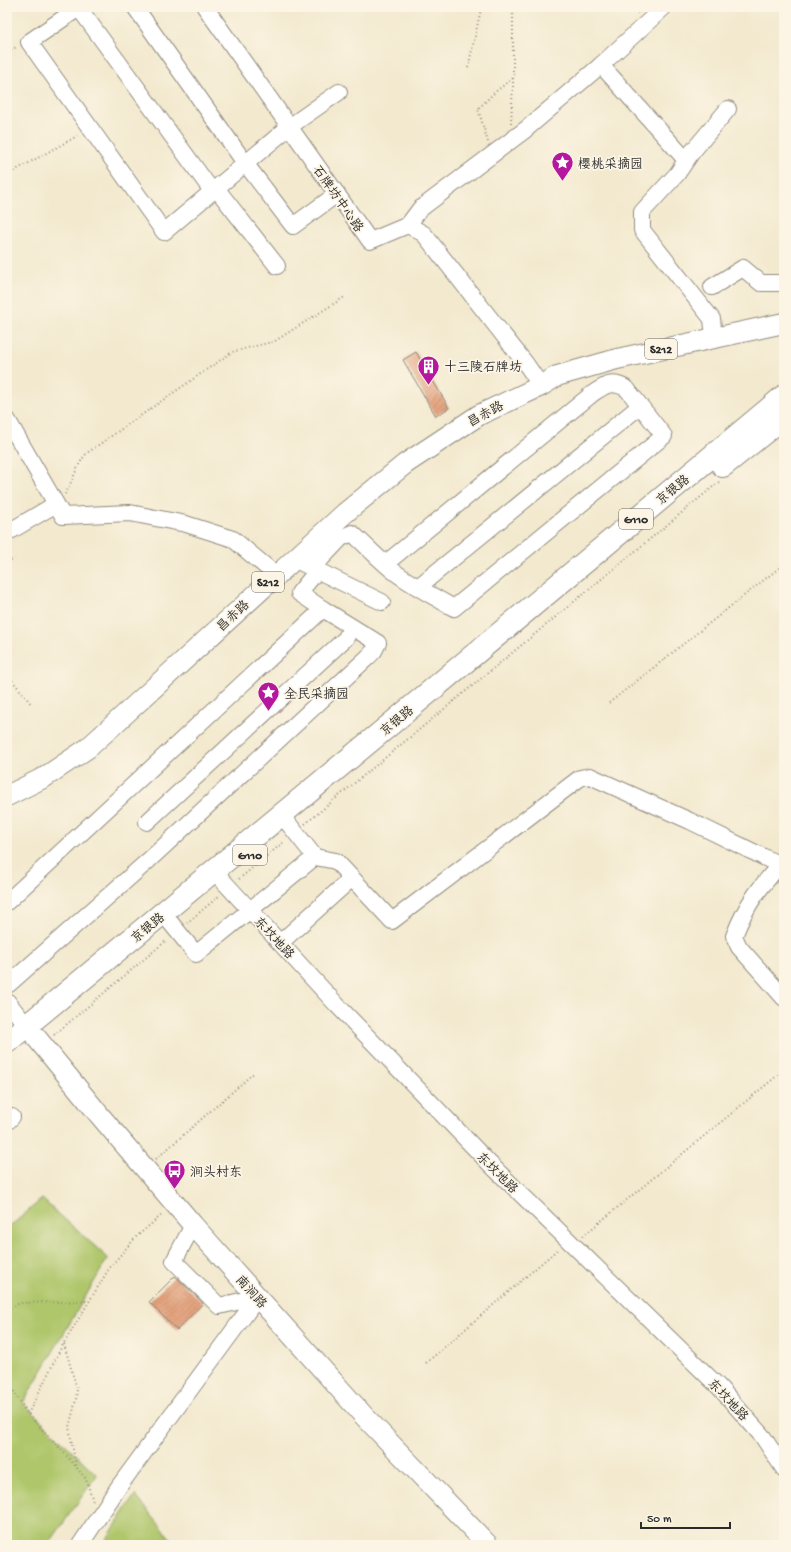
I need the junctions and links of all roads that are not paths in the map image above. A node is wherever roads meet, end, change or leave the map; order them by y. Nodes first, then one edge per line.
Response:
1 (135, 7) edge
2 (205, 7) edge
3 (664, 7) edge
4 (71, 10) edge
5 (601, 65) junction
6 (339, 92) dead end
7 (728, 109) dead end
8 (289, 127) junction
9 (686, 160) junction
10 (245, 163) junction
11 (214, 190) junction
12 (337, 194) junction
13 (408, 224) junction
14 (277, 266) dead end
15 (784, 283) edge
16 (712, 287) dead end
17 (784, 323) edge
18 (784, 331) edge
19 (714, 338) junction
20 (541, 386) junction
21 (784, 396) edge
22 (640, 406) junction
23 (784, 417) edge
24 (7, 419) edge
25 (56, 504) junction
26 (12, 530) dead end
27 (385, 564) junction
28 (307, 565) junction
29 (276, 575) junction
30 (418, 588) junction
31 (382, 602) dead end
32 (323, 609) junction
33 (351, 626) junction
34 (496, 650) junction
35 (467, 675) junction
36 (7, 796) edge
37 (147, 822) dead end
38 (292, 828) junction
39 (315, 857) junction
40 (782, 862) edge
41 (352, 878) junction
42 (221, 879) junction
43 (7, 902) edge
44 (250, 910) junction
45 (174, 927) junction
46 (280, 943) junction
47 (9, 984) dead end
48 (784, 998) edge
49 (7, 1001) edge
50 (35, 1036) junction
51 (7, 1042) edge
52 (7, 1059) edge
53 (192, 1225) junction
54 (258, 1297) junction
55 (784, 1469) edge
56 (80, 1545) edge
57 (488, 1545) edge

1 - 10 street
2 - 8 street, 石牌坊中心路
3 - 5 street
4 - 11 street
4 - 11 street
5 - 9 street
5 - 13 street
6 - 8 street
7 - 9 street
8 - 10 street
8 - 12 street, 石牌坊中心路
9 - 19 street
10 - 11 street
10 - 12 street
11 - 14 street
12 - 13 street, 石牌坊中心路
13 - 20 street
15 - 16 street
17 - 19 main road, 昌赤路 / S212
18 - 20 main road, 昌赤路 / S212
19 - 20 main road, 昌赤路 / S212
20 - 28 main road, 昌赤路 / S212
21 - 34 highway, 京银路 / G110
22 - 27 street
22 - 30 street
22 - 30 street
23 - 34 highway, 京银路 / G110
24 - 25 street
25 - 26 street
25 - 29 street
27 - 28 street
27 - 30 street
28 - 29 main road, 昌赤路 / S212
28 - 31 street
28 - 32 street
29 - 36 main road, 昌赤路 / S212
32 - 33 street
32 - 43 street
33 - 37 street
33 - 47 street
34 - 35 highway, 京银路 / G110
35 - 38 highway, 京银路 / G110
35 - 42 highway, 京银路 / G110
38 - 39 street
38 - 42 highway, 京银路 / G110
39 - 41 street
39 - 44 street
40 - 41 street
40 - 48 street
41 - 46 street
42 - 44 street, 东坟地路
42 - 45 highway, 京银路 / G110
42 - 50 highway, 京银路 / G110
44 - 45 street
44 - 46 street, 东坟地路
45 - 50 highway, 京银路 / G110
46 - 55 street, 东坟地路
49 - 50 street
50 - 51 highway, 京银路 / G110
50 - 52 highway, 京银路 / G110
50 - 53 main road, 南涧路
53 - 54 main road, 南涧路
53 - 54 street
54 - 56 street
54 - 57 main road, 南涧路

